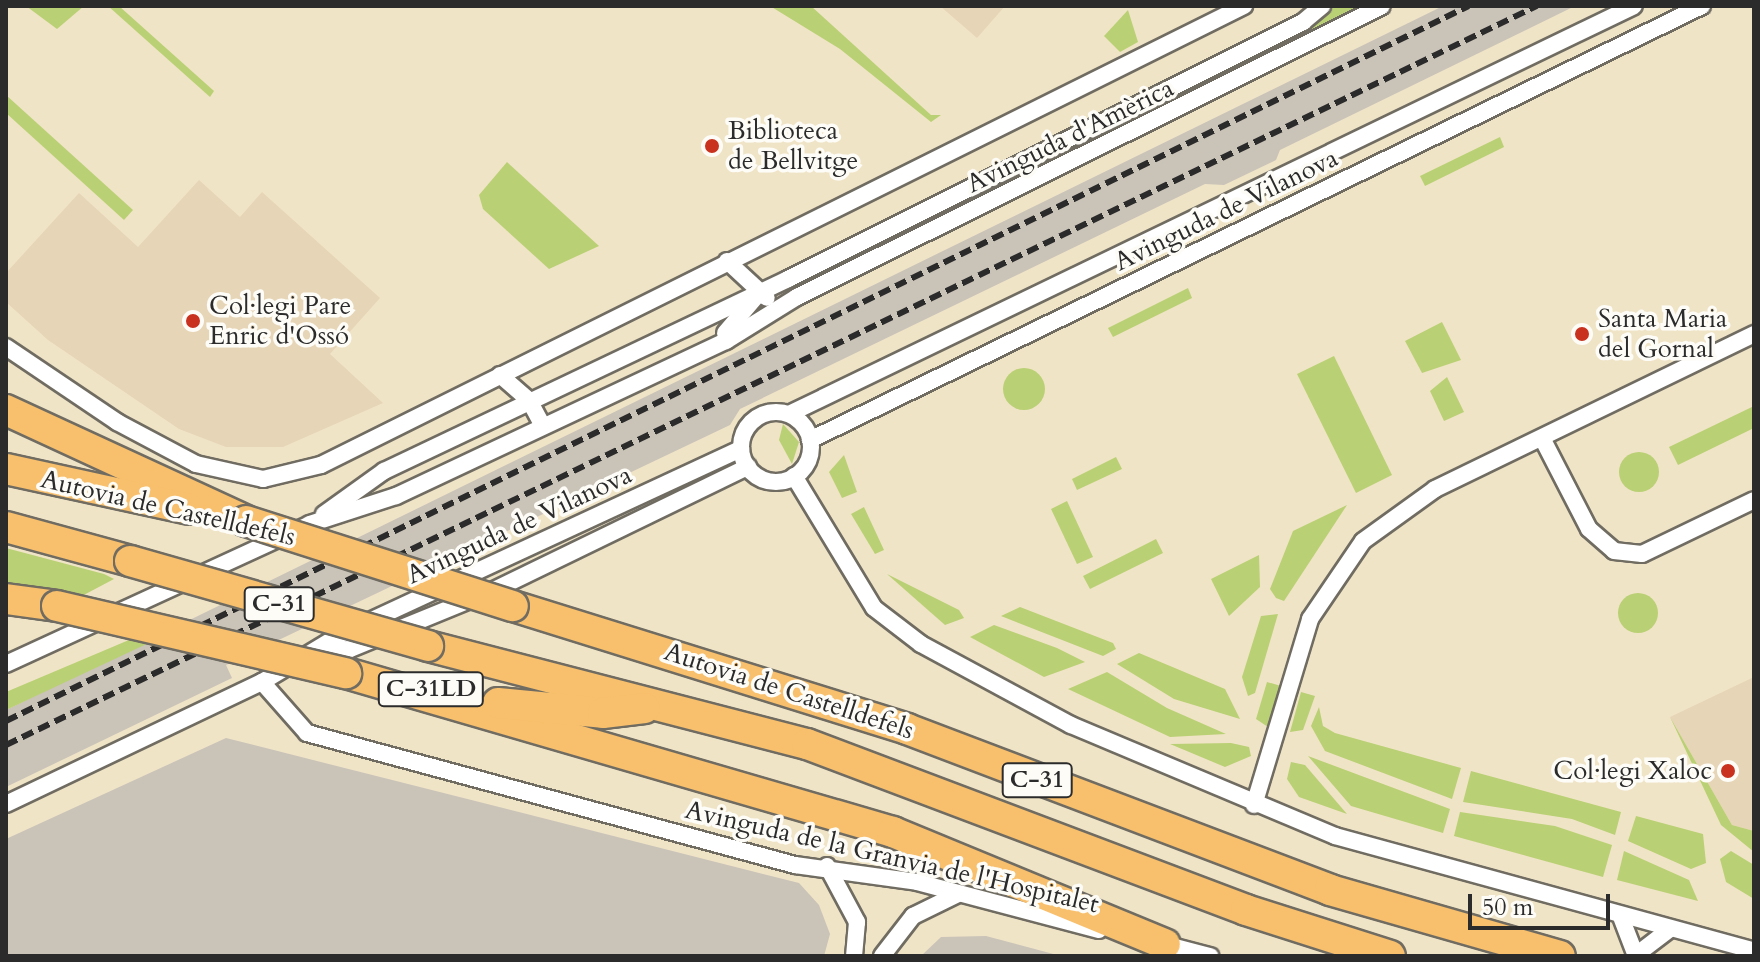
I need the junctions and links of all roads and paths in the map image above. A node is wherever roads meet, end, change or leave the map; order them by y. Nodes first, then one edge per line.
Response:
1 (1244, 6) edge
2 (1322, 6) edge
3 (1382, 6) edge
4 (1634, 6) edge
5 (1672, 6) edge
6 (1702, 6) edge
7 (1664, 25) junction
8 (727, 261) junction
9 (760, 292) junction
10 (778, 308) junction
11 (1754, 334) edge
12 (6, 347) edge
13 (701, 349) junction
14 (500, 375) junction
15 (529, 400) junction
16 (6, 410) edge
17 (789, 414) junction
18 (542, 424) junction
19 (1542, 438) junction
20 (810, 440) junction
21 (741, 449) junction
22 (748, 467) junction
23 (6, 469) edge
24 (794, 476) junction
25 (1754, 500) edge
26 (246, 521) junction
27 (310, 524) junction
28 (6, 527) edge
29 (6, 599) edge
30 (321, 650) junction
31 (6, 664) edge
32 (346, 673) junction
33 (262, 682) junction
34 (667, 706) junction
35 (9, 803) edge
36 (1254, 805) junction
37 (827, 866) junction
38 (958, 894) junction
39 (1621, 917) junction
40 (1670, 929) junction
41 (1165, 944) junction
42 (1754, 951) edge
43 (854, 956) edge
44 (882, 956) edge
45 (1210, 956) edge
46 (1390, 956) edge
47 (1560, 956) edge
48 (1636, 956) edge

1 - 8 street, Avinguda d'Amèrica
2 - 9 street, Avinguda d'Amèrica
3 - 10 street, Avinguda d'Amèrica
4 - 17 street, Avinguda de Vilanova
5 - 7 street
6 - 7 street, Avinguda de Vilanova
7 - 20 street, Avinguda de Vilanova
8 - 9 street
8 - 14 street, Avinguda d'Amèrica
9 - 10 street
9 - 13 street, Avinguda d'Amèrica
9 - 15 street, Avinguda d'Amèrica
10 - 13 street, Avinguda d'Amèrica
11 - 19 street
12 - 14 street, Avinguda d'Amèrica
13 - 18 street, Avinguda d'Amèrica
14 - 15 street
15 - 18 street
15 - 27 street, Avinguda d'Amèrica
16 - 26 highway
17 - 20 street
17 - 21 street
18 - 27 street, Avinguda d'Amèrica
19 - 25 street
19 - 36 street
20 - 24 street
21 - 22 street
21 - 30 street, Avinguda de Vilanova
22 - 24 street
22 - 30 street, Avinguda de Vilanova
23 - 26 highway, Autovia de Castelldefels / C-31
24 - 36 street
26 - 47 highway, Autovia de Castelldefels / C-31, bridge
27 - 31 street, Avinguda d'Amèrica
28 - 34 highway, Autovia de Castelldefels / C-31, bridge
29 - 32 highway, C-31LD, bridge
30 - 33 street, Avinguda de Vilanova
32 - 34 highway, C-31LD
32 - 41 highway
33 - 35 street, Avinguda de Vilanova
33 - 37 street, Avinguda de la Granvia de l'Hospitalet
34 - 46 highway, Autovia de Castelldefels / C-31
36 - 39 street
37 - 38 street, Avinguda de la Granvia de l'Hospitalet
37 - 43 street
38 - 41 street, Avinguda de la Granvia de l'Hospitalet
38 - 44 street
39 - 40 street
39 - 48 street
40 - 42 street
40 - 48 street
41 - 45 street, Avinguda de la Granvia de l'Hospitalet

